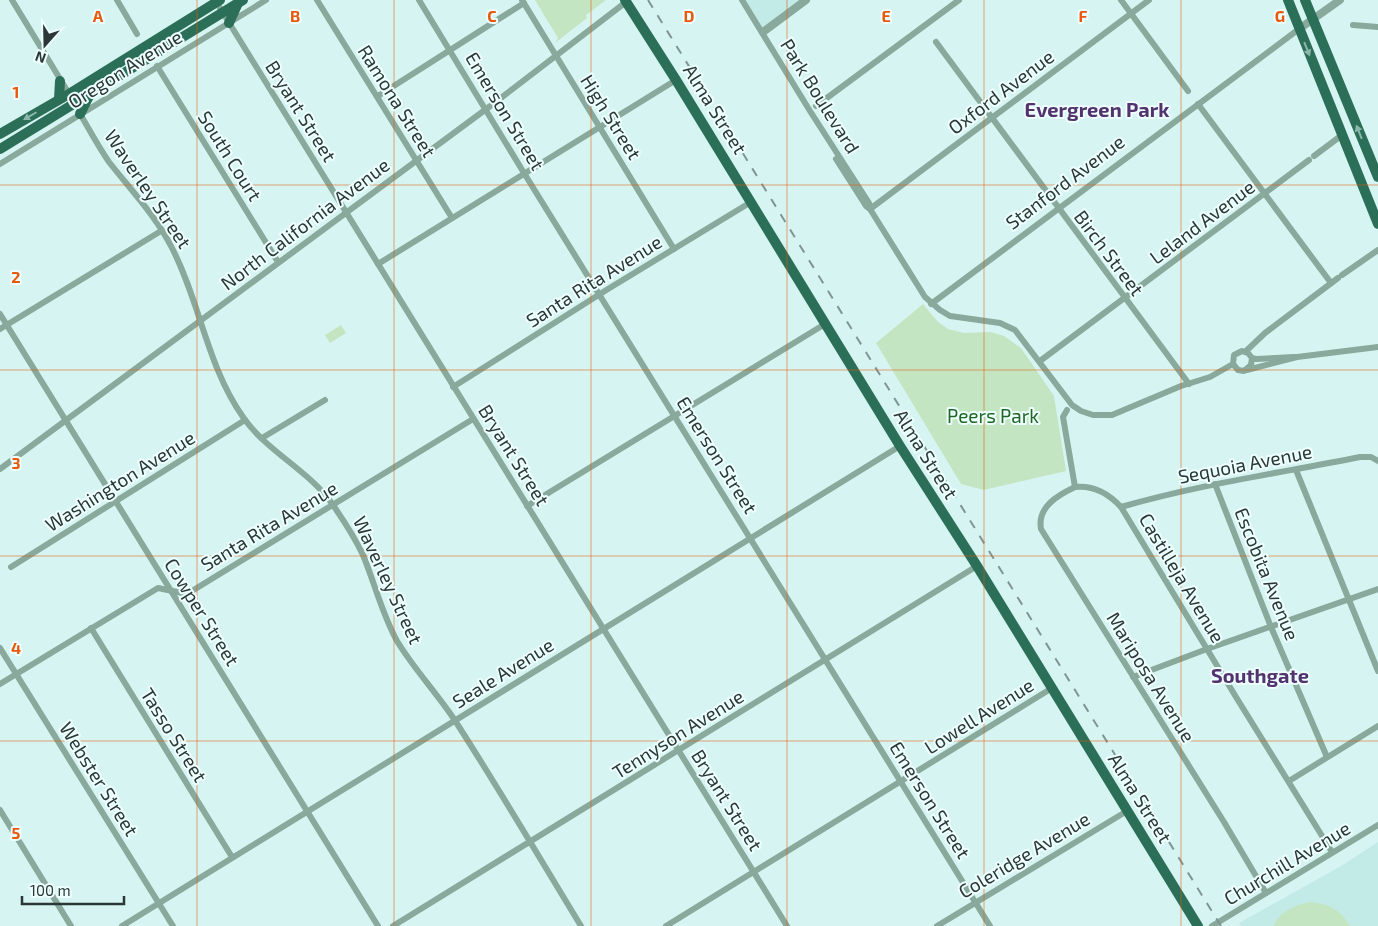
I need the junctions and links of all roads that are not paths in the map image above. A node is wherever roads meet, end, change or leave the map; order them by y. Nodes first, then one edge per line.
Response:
1 (12, 0) edge
2 (117, 0) edge
3 (266, 0) edge
4 (317, 0) edge
5 (419, 0) edge
6 (742, 0) edge
7 (806, 0) edge
8 (959, 0) edge
9 (1120, 0) edge
10 (1149, 0) edge
11 (1288, 0) edge
12 (1305, 0) edge
13 (1340, 0) edge
14 (217, 1) edge
15 (523, 1) edge
16 (626, 1) edge
17 (241, 2) edge
18 (222, 12) junction
19 (1131, 14) junction
20 (1313, 20) junction
21 (229, 23) junction
22 (1353, 25) dead end
23 (1378, 27) edge
24 (1299, 28) junction
25 (763, 32) junction
26 (137, 34) dead end
27 (936, 42) dead end
28 (451, 50) junction
29 (556, 56) junction
30 (157, 66) junction
31 (676, 80) junction
32 (60, 81) junction
33 (1188, 91) dead end
34 (69, 94) junction
35 (90, 95) junction
36 (378, 96) junction
37 (59, 99) junction
38 (75, 104) junction
39 (1198, 104) junction
40 (816, 106) dead end
41 (486, 109) junction
42 (80, 114) junction
43 (991, 118) junction
44 (600, 127) junction
45 (0, 134) edge
46 (1342, 135) junction
47 (0, 148) edge
48 (416, 160) junction
49 (0, 164) edge
50 (524, 173) junction
51 (1378, 177) edge
52 (1264, 194) junction
53 (751, 202) junction
54 (870, 208) junction
55 (1058, 208) junction
56 (346, 213) junction
57 (452, 218) junction
58 (1378, 224) edge
59 (162, 231) junction
60 (674, 249) junction
61 (1378, 250) edge
62 (278, 262) junction
63 (378, 264) junction
64 (1331, 283) junction
65 (600, 294) junction
66 (1125, 298) junction
67 (931, 304) junction
68 (0, 314) edge
69 (201, 320) junction
70 (825, 324) junction
71 (7, 325) junction
72 (0, 329) edge
73 (1378, 347) edge
74 (1245, 352) junction
75 (1297, 357) junction
76 (1252, 358) junction
77 (1040, 361) junction
78 (1233, 364) junction
79 (1247, 370) junction
80 (1189, 384) junction
81 (454, 387) junction
82 (325, 400) dead end
83 (1067, 410) dead end
84 (676, 416) junction
85 (473, 419) junction
86 (245, 420) junction
87 (66, 421) junction
88 (262, 438) junction
89 (900, 446) junction
90 (1377, 460) edge
91 (1, 466) edge
92 (1296, 470) junction
93 (1215, 484) junction
94 (1075, 487) junction
95 (115, 501) junction
96 (333, 505) junction
97 (527, 506) junction
98 (1121, 507) junction
99 (751, 539) junction
100 (977, 566) junction
101 (11, 567) dead end
102 (1378, 589) edge
103 (171, 590) junction
104 (1349, 599) junction
105 (1271, 627) junction
106 (91, 628) junction
107 (603, 629) junction
108 (0, 648) edge
109 (1207, 649) junction
110 (826, 660) junction
111 (1378, 671) edge
112 (16, 674) junction
113 (1133, 676) junction
114 (0, 684) edge
115 (1052, 688) junction
116 (454, 720) junction
117 (1378, 726) edge
118 (678, 751) junction
119 (1327, 757) junction
120 (902, 781) junction
121 (1289, 781) junction
122 (0, 810) edge
123 (1127, 810) junction
124 (307, 812) junction
125 (1378, 825) edge
126 (530, 842) junction
127 (1332, 852) junction
128 (232, 857) junction
129 (754, 872) junction
130 (1266, 893) junction
131 (976, 902) junction
132 (159, 903) junction
133 (71, 926) edge
134 (122, 926) edge
135 (173, 926) edge
136 (378, 926) edge
137 (393, 926) edge
138 (581, 926) edge
139 (666, 926) edge
140 (787, 926) edge
141 (937, 926) edge
142 (990, 926) edge
143 (1198, 926) edge
144 (1212, 926) edge

1 - 32 street, Waverley Street
2 - 26 street
3 - 21 street, Oregon Avenue
4 - 36 street, Ramona Street
5 - 28 street, Emerson Street
6 - 25 street, Park Boulevard
7 - 25 street
8 - 40 street
9 - 19 street
10 - 19 street, Oxford Avenue
11 - 24 main road
12 - 20 main road
13 - 20 street, Stanford Avenue
14 - 18 street, Bryant Street
14 - 34 main road
15 - 28 street
15 - 29 street, High Street
16 - 29 street, North California Avenue
16 - 31 main road, Alma Street
17 - 18 main road
17 - 21 main road
18 - 21 street, Bryant Street
18 - 35 main road
19 - 33 street
19 - 43 street, Oxford Avenue
20 - 24 street, Stanford Avenue
51 -> 20 main road
21 - 30 street, Oregon Avenue
21 - 56 street, Bryant Street
22 - 23 street
24 - 39 street, Stanford Avenue
24 -> 46 main road
25 - 54 street, Park Boulevard
27 - 43 street, Birch Street
28 - 36 street
28 - 41 street, Emerson Street
29 - 41 street, North California Avenue
29 - 44 street, High Street
30 - 42 street, Oregon Avenue
30 - 62 street, South Court
31 - 44 street
31 - 53 main road, Alma Street
32 - 34 street, Waverley Street
32 - 37 main road
34 - 37 main road
34 - 38 street, Waverley Street
35 - 38 main road
35 - 42 main road
36 - 48 street, Ramona Street
37 -> 45 main road
38 - 42 street, Waverley Street
38 - 47 main road
39 - 52 street
39 - 55 street, Stanford Avenue
41 - 48 street, North California Avenue
41 - 50 street, Emerson Street
42 - 49 street, Oregon Avenue
42 - 59 street, Waverley Street
43 - 54 street, Oxford Avenue
43 - 55 street, Birch Street
44 - 50 street
44 - 60 street, High Street
46 - 52 street, Leland Avenue
46 - 58 main road
48 - 56 street, North California Avenue
48 - 57 street, Ramona Street
50 - 57 street
50 - 65 street, Emerson Street
52 - 64 street
52 - 66 street, Leland Avenue
53 - 60 street, Santa Rita Avenue
53 - 70 main road, Alma Street
54 - 67 street, Park Boulevard
55 - 66 street, Birch Street
55 - 67 street, Stanford Avenue
56 - 62 street, North California Avenue
56 - 63 street, Bryant Street
57 - 63 street
59 - 69 street, Waverley Street
59 - 71 street
60 - 65 street, Santa Rita Avenue
61 - 64 street
62 - 69 street, North California Avenue
63 - 81 street, Bryant Street
64 - 74 street
65 - 81 street, Santa Rita Avenue
65 - 84 street, Emerson Street
66 - 77 street, Leland Avenue
66 - 80 street, Birch Street
67 - 77 street, Park Boulevard
68 - 71 street, Cowper Street
69 - 86 street, Waverley Street
69 - 87 street, North California Avenue
70 - 84 street
70 - 89 main road, Alma Street
71 - 72 street
71 - 87 street, Cowper Street
73 - 75 street
74 - 76 street
74 - 78 street, Park Boulevard
75 - 76 street
75 - 79 street
76 - 79 street
77 - 80 street, Park Boulevard
78 - 79 street
78 - 80 street, Park Boulevard
81 - 85 street, Bryant Street
82 - 88 street
83 - 94 street
84 - 97 street
84 - 99 street, Emerson Street
85 - 96 street, Santa Rita Avenue
85 - 97 street, Bryant Street
86 - 88 street, Waverley Street
86 - 95 street, Washington Avenue
87 - 91 street, North California Avenue
87 - 95 street, Cowper Street
88 - 96 street, Waverley Street
89 - 99 street, Seale Avenue
89 - 100 main road, Alma Street
90 - 92 street, Sequoia Avenue
92 - 93 street, Sequoia Avenue
92 - 104 street
93 - 98 street, Sequoia Avenue
93 - 105 street, Escobita Avenue
94 - 98 street, Castilleja Avenue
94 - 113 street, Mariposa Avenue
95 - 101 street, Washington Avenue
95 - 103 street, Cowper Street
96 - 103 street, Santa Rita Avenue
96 - 116 street, Waverley Street
97 - 107 street, Bryant Street
98 - 109 street, Castilleja Avenue
99 - 107 street, Seale Avenue
99 - 110 street, Emerson Street
100 - 110 street, Tennyson Avenue
100 - 115 main road, Alma Street
102 - 104 street
103 - 106 street, Santa Rita Avenue
103 - 124 street, Cowper Street
104 - 105 street
104 - 111 street
105 - 109 street
105 - 119 street, Escobita Avenue
106 - 112 street, Santa Rita Avenue
106 - 128 street, Tasso Street
107 - 116 street, Seale Avenue
107 - 118 street, Bryant Street
108 - 112 street, Webster Street
109 - 113 street
109 - 121 street, Castilleja Avenue
110 - 118 street, Tennyson Avenue
110 - 120 street, Emerson Street
112 - 114 street, Santa Rita Avenue
112 - 132 street, Webster Street
113 - 130 street, Mariposa Avenue
115 - 120 street, Lowell Avenue
115 - 123 main road, Alma Street
116 - 124 street, Seale Avenue
116 - 126 street, Waverley Street
117 - 119 street
118 - 126 street, Tennyson Avenue
118 - 129 street, Bryant Street
119 - 121 street
120 - 129 street, Lowell Avenue
120 - 131 street, Emerson Street
121 - 127 street, Castilleja Avenue
122 - 133 street
123 - 131 street, Coleridge Avenue
123 - 143 main road, Alma Street
124 - 128 street, Seale Avenue
124 - 136 street, Cowper Street
125 - 127 street, Churchill Avenue
126 - 137 street, Tennyson Avenue
126 - 138 street, Waverley Street
127 - 130 street, Churchill Avenue
128 - 132 street, Seale Avenue
129 - 139 street, Lowell Avenue
129 - 140 street, Bryant Street
130 - 144 street, Churchill Avenue
131 - 141 street, Coleridge Avenue
131 - 142 street, Emerson Street
132 - 134 street, Seale Avenue
132 - 135 street, Webster Street

